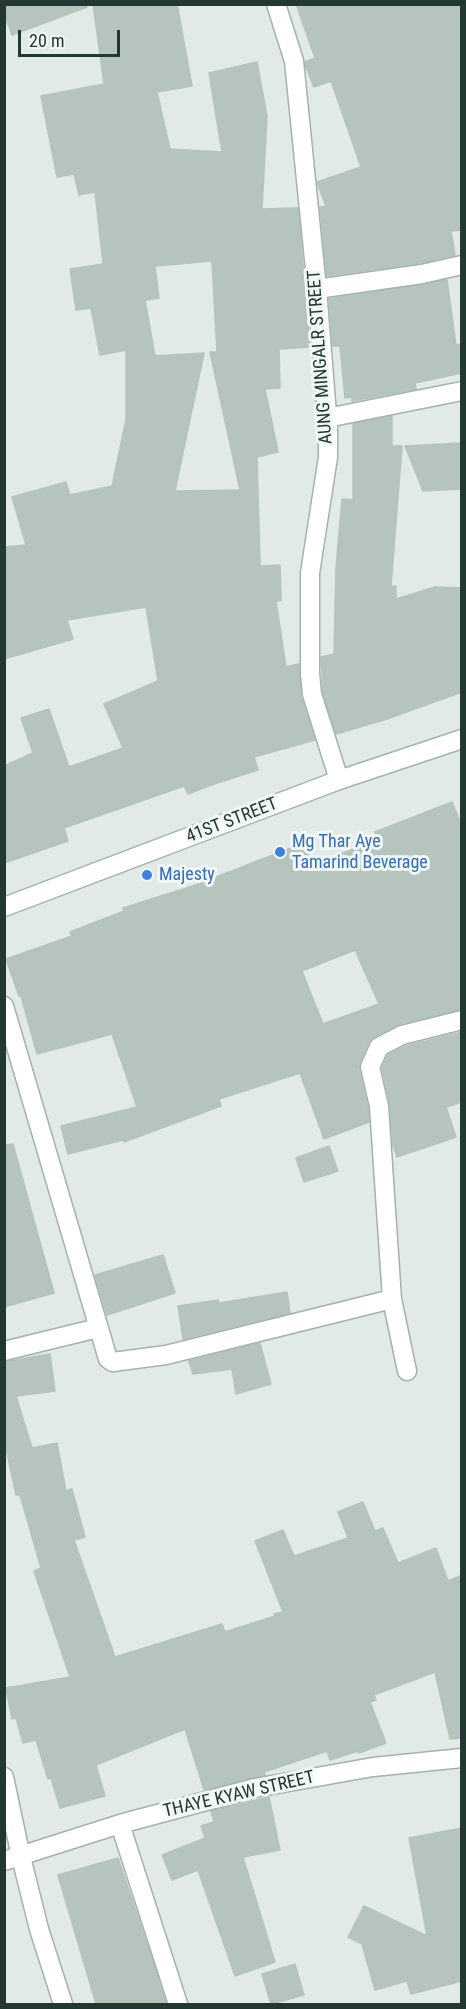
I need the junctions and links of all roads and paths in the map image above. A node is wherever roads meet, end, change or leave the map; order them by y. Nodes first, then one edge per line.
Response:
1 (276, 4) edge
2 (461, 268) edge
3 (317, 289) junction
4 (462, 391) edge
5 (327, 418) junction
6 (462, 739) edge
7 (339, 780) junction
8 (4, 907) edge
9 (4, 1006) edge
10 (462, 1020) edge
11 (392, 1299) junction
12 (98, 1328) junction
13 (4, 1351) edge
14 (407, 1371) dead end
15 (462, 1758) edge
16 (4, 1777) edge
17 (120, 1824) junction
18 (13, 1859) edge
19 (63, 2004) edge
20 (178, 2004) edge

1 - 3 street, AUNG MINGALR STREET
2 - 3 street
3 - 5 street, AUNG MINGALR STREET
4 - 5 street
5 - 7 street, AUNG MINGALR STREET
6 - 7 street, 41ST STREET
7 - 8 street, 41ST STREET
9 - 12 street
10 - 11 street
11 - 12 street
11 - 14 street
12 - 13 street
15 - 17 street, THAYE KYAW STREET
16 - 18 street
17 - 18 street, THAYE KYAW STREET
17 - 20 street
18 - 19 street

